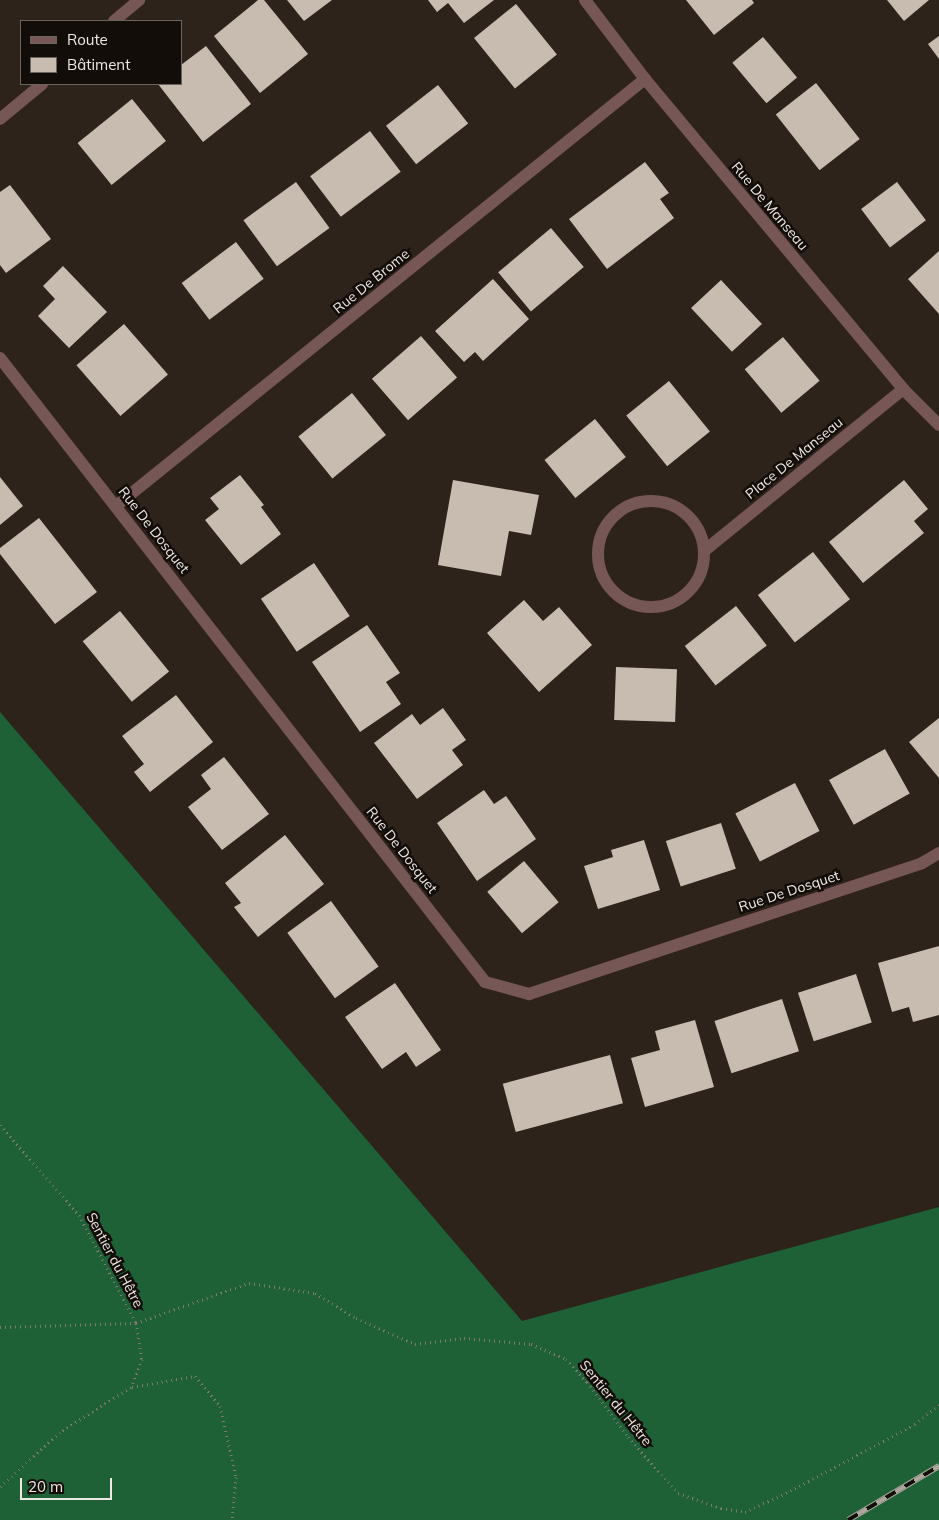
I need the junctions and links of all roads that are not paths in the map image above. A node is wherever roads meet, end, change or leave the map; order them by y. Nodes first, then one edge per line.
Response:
1 (139, 0) edge
2 (585, 0) edge
3 (115, 20) edge
4 (646, 79) junction
5 (41, 85) edge
6 (0, 119) edge
7 (0, 358) edge
8 (904, 389) junction
9 (939, 425) edge
10 (116, 506) junction
11 (704, 551) junction
12 (939, 853) edge

1 - 3 street
2 - 4 street, Rue De Manseau
4 - 8 street, Rue De Manseau
4 - 10 street, Rue De Brome
5 - 6 street
7 - 10 street, Rue De Dosquet
8 - 9 street, Rue De Manseau
8 - 11 street, Place De Manseau
10 - 12 street, Rue De Dosquet
11 - 11 street

